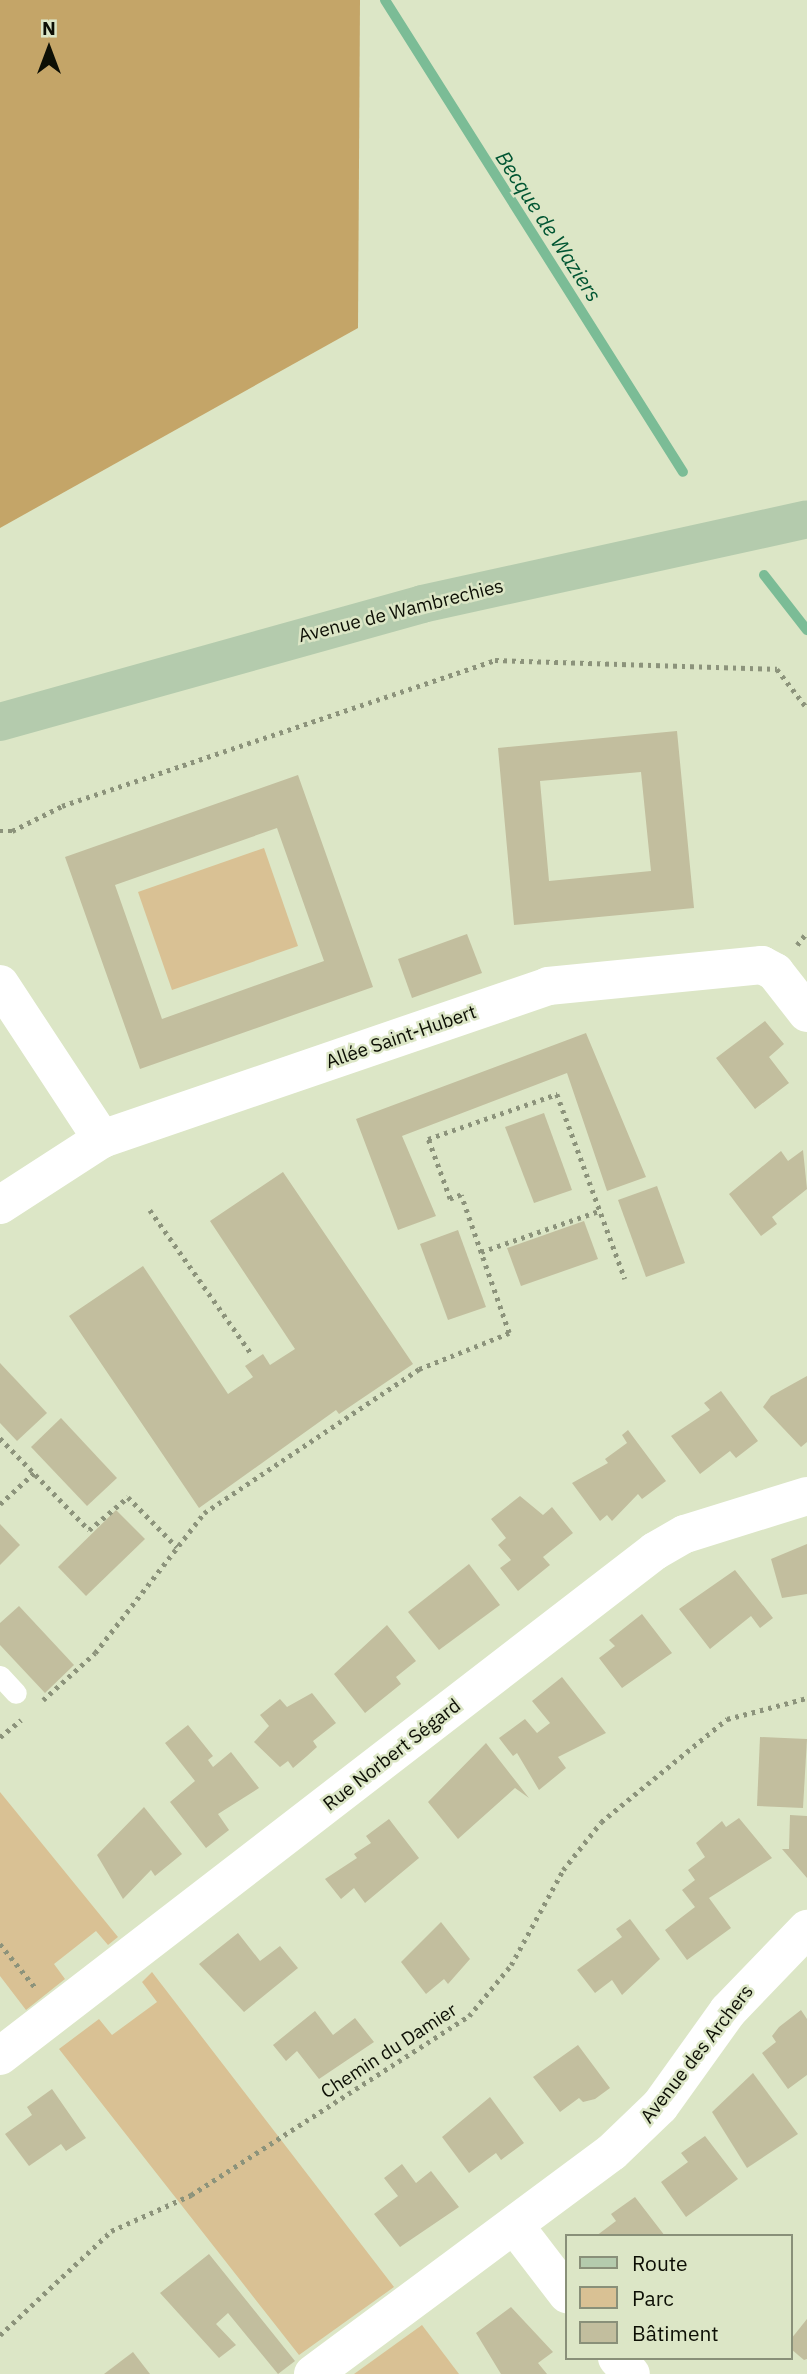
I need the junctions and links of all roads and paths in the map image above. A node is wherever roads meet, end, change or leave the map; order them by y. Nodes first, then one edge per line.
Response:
1 (807, 519) edge
2 (807, 708) edge
3 (0, 722) edge
4 (0, 831) edge
5 (0, 984) edge
6 (807, 1013) edge
7 (102, 1139) junction
8 (0, 1205) edge
9 (150, 1210) dead end
10 (600, 1210) junction
11 (481, 1252) junction
12 (625, 1279) dead end
13 (250, 1352) dead end
14 (0, 1438) edge
15 (34, 1473) junction
16 (807, 1496) edge
17 (0, 1504) edge
18 (177, 1547) junction
19 (0, 1676) edge
20 (16, 1693) dead end
21 (807, 1698) edge
22 (0, 1737) edge
23 (807, 1928) edge
24 (0, 1944) edge
25 (57, 2015) junction
26 (0, 2056) edge
27 (515, 2225) junction
28 (566, 2293) edge
29 (0, 2335) edge
30 (619, 2360) edge
31 (313, 2374) edge
32 (631, 2374) edge

1 - 3 main road, Avenue de Wambrechies
2 - 4 path
5 - 7 street
6 - 7 street, Allée Saint-Hubert
7 - 8 street, Allée Saint-Hubert
9 - 13 path
10 - 11 path
10 - 11 path
10 - 12 path
11 - 18 path
14 - 15 path
15 - 17 path
15 - 18 path
16 - 25 street, Rue Norbert Ségard
18 - 22 path
19 - 20 lane
21 - 29 path, Chemin du Damier
23 - 27 street, Avenue des Archers
24 - 25 path
25 - 26 street, Rue Norbert Ségard
27 - 28 street
27 - 31 street, Avenue des Archers
30 - 32 street

